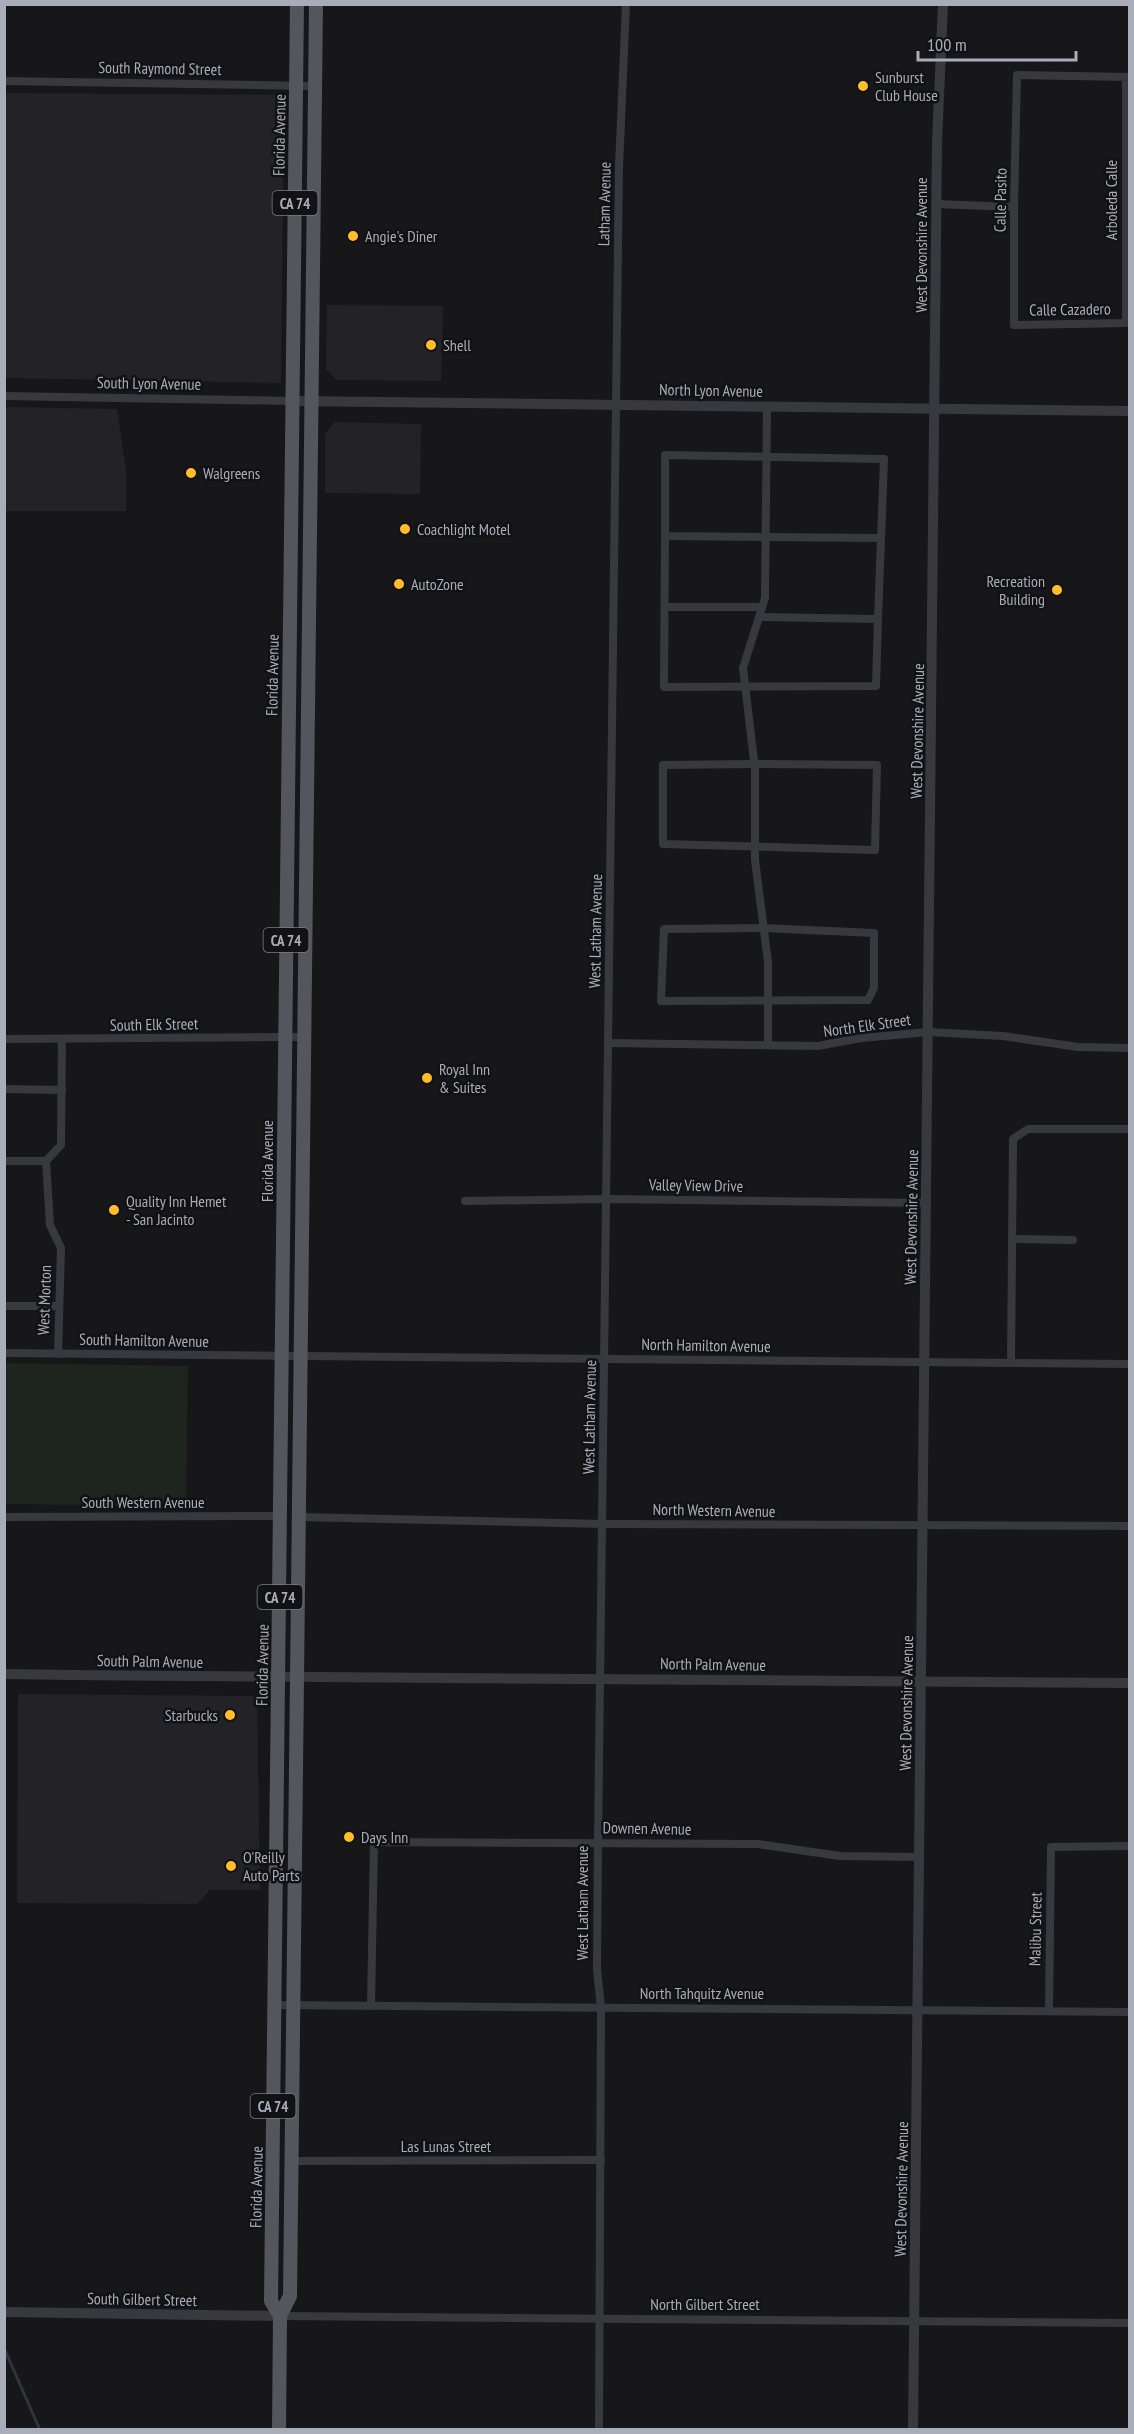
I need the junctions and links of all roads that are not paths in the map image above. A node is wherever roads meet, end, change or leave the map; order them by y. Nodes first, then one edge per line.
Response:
1 (297, 4) edge
2 (316, 4) edge
3 (626, 4) edge
4 (943, 4) edge
5 (1128, 77) edge
6 (4, 81) edge
7 (296, 86) junction
8 (314, 87) junction
9 (936, 204) junction
10 (1014, 207) junction
11 (1126, 323) joint
12 (1014, 325) joint
13 (4, 396) edge
14 (292, 401) junction
15 (310, 401) junction
16 (616, 404) junction
17 (768, 406) junction
18 (935, 408) junction
19 (1130, 411) edge
20 (767, 457) junction
21 (765, 535) junction
22 (665, 536) junction
23 (881, 538) junction
24 (665, 607) junction
25 (762, 607) junction
26 (759, 617) junction
27 (878, 619) junction
28 (289, 658) junction
29 (745, 685) junction
30 (754, 764) junction
31 (306, 825) junction
32 (755, 846) junction
33 (763, 928) junction
34 (768, 1002) junction
35 (928, 1032) junction
36 (285, 1037) junction
37 (303, 1037) junction
38 (4, 1039) edge
39 (62, 1040) junction
40 (608, 1043) junction
41 (768, 1046) junction
42 (1130, 1048) edge
43 (4, 1089) edge
44 (62, 1090) junction
45 (1130, 1129) edge
46 (4, 1161) edge
47 (46, 1161) junction
48 (606, 1199) junction
49 (465, 1201) dead end
50 (927, 1203) junction
51 (1012, 1239) junction
52 (1073, 1240) dead end
53 (4, 1305) edge
54 (58, 1306) junction
55 (4, 1353) edge
56 (57, 1354) junction
57 (282, 1356) junction
58 (300, 1357) junction
59 (605, 1359) junction
60 (925, 1362) junction
61 (1011, 1363) junction
62 (1130, 1364) edge
63 (281, 1516) junction
64 (298, 1517) junction
65 (4, 1518) edge
66 (603, 1524) junction
67 (1130, 1526) edge
68 (923, 1527) junction
69 (4, 1674) edge
70 (278, 1677) junction
71 (296, 1677) junction
72 (600, 1678) junction
73 (921, 1681) junction
74 (1130, 1683) edge
75 (598, 1842) junction
76 (1130, 1846) edge
77 (919, 1857) junction
78 (274, 2005) junction
79 (293, 2005) junction
80 (371, 2006) junction
81 (601, 2007) junction
82 (916, 2010) junction
83 (1049, 2011) junction
84 (1130, 2012) edge
85 (274, 2077) junction
86 (601, 2160) junction
87 (291, 2161) junction
88 (4, 2312) edge
89 (280, 2316) junction
90 (600, 2318) junction
91 (914, 2321) junction
92 (1130, 2323) edge
93 (279, 2430) edge
94 (599, 2430) edge
95 (913, 2430) edge

1 - 7 main road, Florida Avenue / CA 74
2 - 8 main road, Florida Avenue
3 - 16 street, Latham Avenue
4 - 9 street, West Devonshire Avenue
5 - 10 street, Calle Pasito
5 - 11 street, Arboleda Calle
6 - 7 street, South Raymond Street
7 - 8 street, South Raymond Street
7 - 14 main road, Florida Avenue / CA 74
8 - 15 main road, Florida Avenue
9 - 10 street
9 - 18 street, West Devonshire Avenue
10 - 12 street, Calle Pasito
11 - 12 street, Calle Cazadero
13 - 14 street, South Lyon Avenue
14 - 15 street, North Lyon Avenue
14 - 28 main road, Florida Avenue / CA 74
15 - 16 street, North Lyon Avenue
15 - 31 main road, Florida Avenue
16 - 17 street, North Lyon Avenue
16 - 40 street, West Latham Avenue
17 - 18 street, North Lyon Avenue
17 - 20 street
18 - 19 street, North Lyon Avenue
18 - 35 street, West Devonshire Avenue
20 - 21 street
20 - 22 street
20 - 23 street
21 - 22 street
21 - 23 street
21 - 25 street
22 - 24 street
23 - 27 street
24 - 25 street
24 - 29 street
25 - 26 street
26 - 27 street
26 - 29 street
27 - 29 street
28 - 31 main road
28 - 36 main road, Florida Avenue / CA 74
29 - 30 street
30 - 32 street
30 - 32 street
30 - 32 street
31 - 37 main road, Florida Avenue
32 - 33 street
33 - 34 street
33 - 34 street
33 - 34 street
34 - 41 street
35 - 41 street, North Elk Street
35 - 42 street, North Elk Street
35 - 50 street, West Devonshire Avenue
36 - 37 street, South Elk Street
36 - 39 street, South Elk Street
36 - 57 main road, Florida Avenue / CA 74
37 - 58 main road, Florida Avenue
38 - 39 street, South Elk Street
39 - 44 street
40 - 41 street, North Elk Street
40 - 48 street, West Latham Avenue
43 - 44 street
44 - 47 street
45 - 51 street
46 - 47 street
47 - 54 street, West Morton
48 - 49 street, Valley View Drive
48 - 50 street, Valley View Drive
48 - 59 street, West Latham Avenue
50 - 60 street, West Devonshire Avenue
51 - 52 street
51 - 61 street
53 - 54 street
54 - 56 street, West Morton
55 - 56 street, South Hamilton Avenue
56 - 57 street, South Hamilton Avenue
57 - 58 street, North Hamilton Avenue
57 - 63 main road, Florida Avenue / CA 74
58 - 59 street, North Hamilton Avenue
58 - 64 main road, Florida Avenue
59 - 60 street, North Hamilton Avenue
59 - 66 street, West Latham Avenue
60 - 61 street, North Hamilton Avenue
60 - 68 street, West Devonshire Avenue
61 - 62 street, North Hamilton Avenue
63 - 65 street, South Western Avenue
63 - 70 main road, Florida Avenue / CA 74
64 - 66 street, North Western Avenue
64 - 71 main road, Florida Avenue
66 - 68 street, North Western Avenue
66 - 72 street, West Latham Avenue
67 - 68 street, North Western Avenue
68 - 73 street, West Devonshire Avenue
69 - 70 street, South Palm Avenue
70 - 71 street, South Palm Avenue
70 - 78 main road, Florida Avenue / CA 74
71 - 72 street, North Palm Avenue
71 - 79 main road, Florida Avenue
72 - 73 street, North Palm Avenue
72 - 75 street, West Latham Avenue
73 - 74 street, North Palm Avenue
73 - 77 street, West Devonshire Avenue
75 - 77 street, Downen Avenue
75 - 80 street, Downen Avenue
75 - 81 street, West Latham Avenue
76 - 83 street, Malibu Street
77 - 82 street, West Devonshire Avenue
78 - 79 street, North Tahquitz Avenue
78 - 85 main road, Florida Avenue / CA 74
79 - 80 street, North Tahquitz Avenue
79 - 87 main road, Florida Avenue
80 - 81 street, North Tahquitz Avenue
81 - 82 street, North Tahquitz Avenue
81 - 86 street, West Latham Avenue
82 - 83 street, North Tahquitz Avenue
82 - 91 street, West Devonshire Avenue
83 - 84 street, North Tahquitz Avenue
85 - 87 main road
85 - 89 main road, Florida Avenue / CA 74
86 - 87 street, Las Lunas Street
86 - 90 street, West Latham Avenue
87 - 89 main road, Florida Avenue
88 - 89 street, South Gilbert Street
89 - 90 street, North Gilbert Street
89 - 93 main road, Florida Avenue / CA 74
90 - 91 street, North Gilbert Street
90 - 94 street, West Latham Avenue
91 - 92 street, North Gilbert Street
91 - 95 street, West Devonshire Avenue

